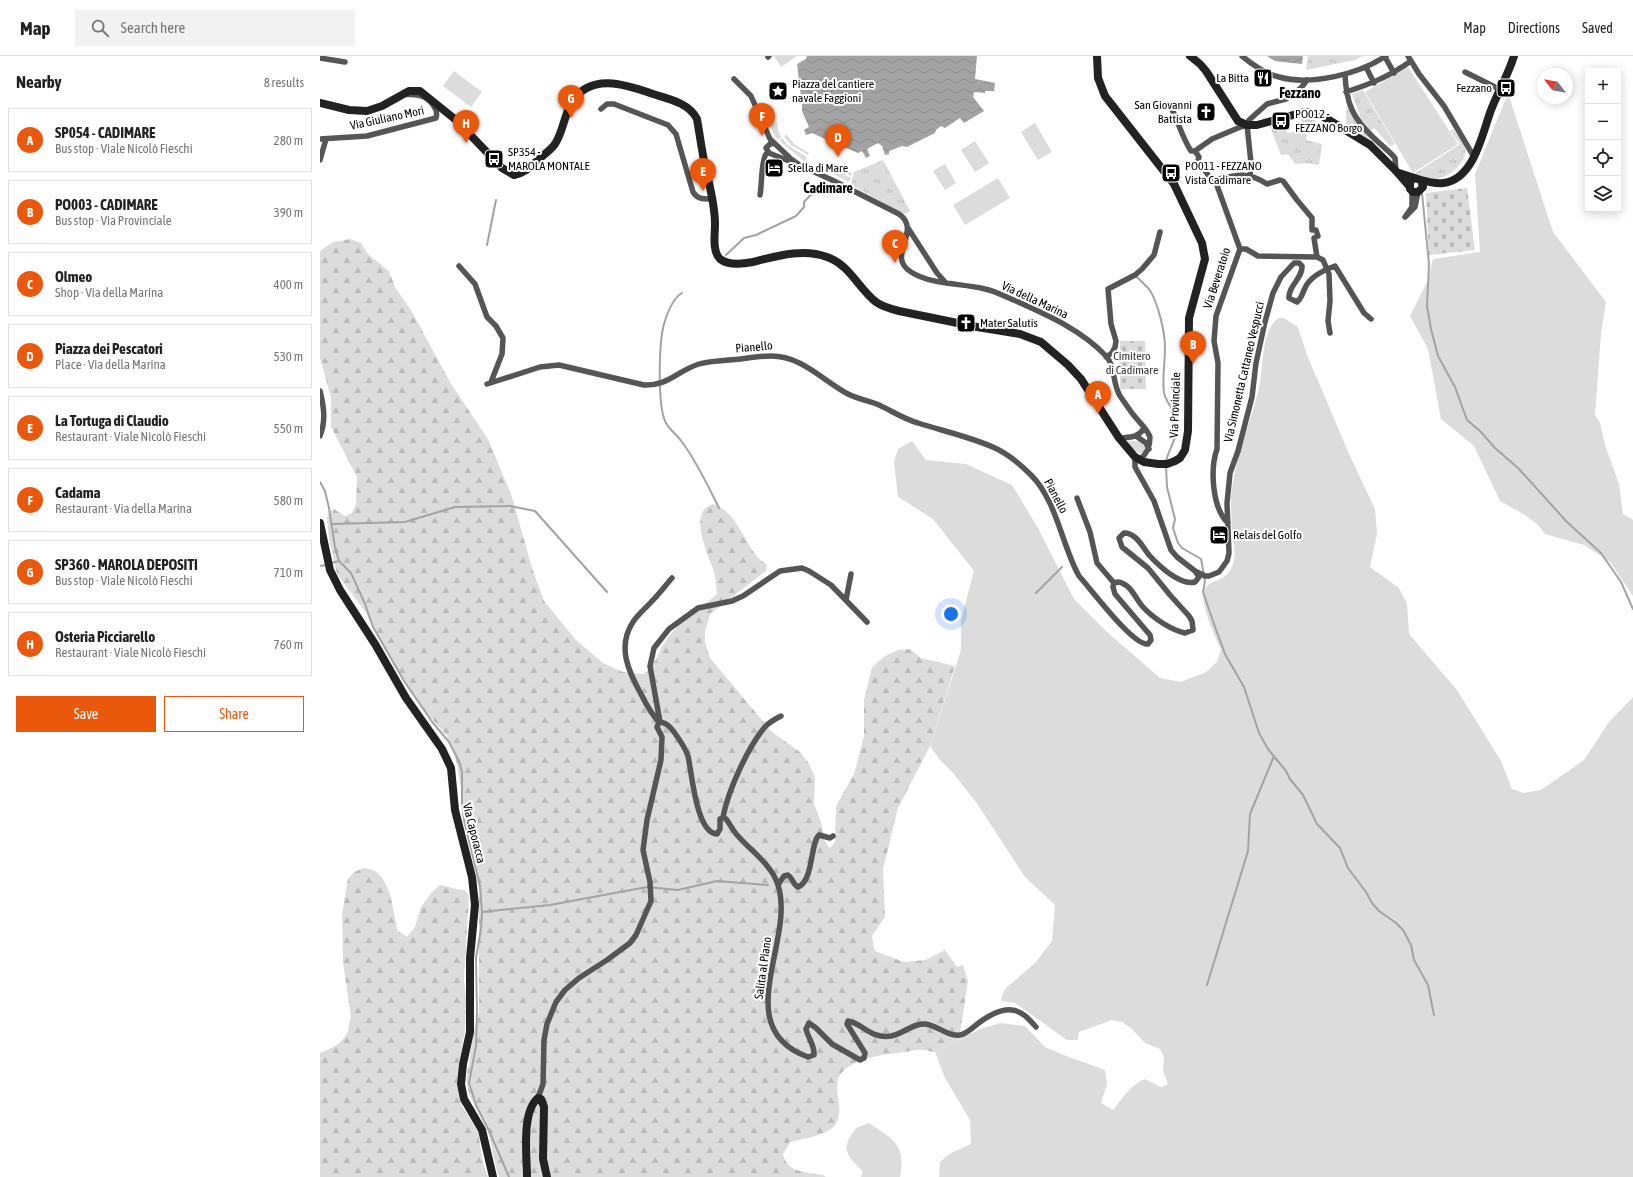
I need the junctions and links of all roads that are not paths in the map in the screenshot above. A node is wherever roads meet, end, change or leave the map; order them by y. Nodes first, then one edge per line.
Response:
1 (1097, 56) edge
2 (1190, 56) edge
3 (1242, 56) edge
4 (1514, 56) edge
5 (1386, 57) edge
6 (320, 58) edge
7 (1410, 58) edge
8 (345, 62) dead end
9 (1366, 67) junction
10 (1465, 72) dead end
11 (1394, 73) junction
12 (1345, 74) junction
13 (734, 79) dead end
14 (1307, 80) junction
15 (1374, 83) junction
16 (1500, 90) junction
17 (1346, 92) junction
18 (404, 94) junction
19 (320, 103) edge
20 (1169, 104) dead end
21 (601, 109) dead end
22 (1247, 125) junction
23 (323, 139) edge
24 (775, 144) junction
25 (1195, 151) junction
26 (769, 153) junction
27 (1474, 157) junction
28 (320, 160) edge
29 (801, 166) junction
30 (1397, 172) junction
31 (1250, 176) junction
32 (1417, 179) junction
33 (1214, 180) junction
34 (1437, 184) junction
35 (1415, 190) junction
36 (760, 195) dead end
37 (712, 199) junction
38 (908, 228) junction
39 (1160, 232) dead end
40 (1240, 249) junction
41 (1317, 257) junction
42 (459, 266) dead end
43 (1327, 269) junction
44 (946, 283) junction
45 (1371, 319) dead end
46 (1330, 333) dead end
47 (1106, 356) junction
48 (320, 391) edge
49 (1144, 428) junction
50 (320, 436) edge
51 (1136, 436) junction
52 (1119, 438) junction
53 (1149, 449) junction
54 (1138, 459) junction
55 (1077, 498) dead end
56 (320, 523) edge
57 (1228, 523) junction
58 (1195, 571) junction
59 (850, 574) dead end
60 (672, 578) dead end
61 (1114, 583) junction
62 (846, 600) junction
63 (866, 622) dead end
64 (781, 716) dead end
65 (660, 722) junction
66 (723, 817) junction
67 (833, 836) dead end
68 (778, 885) junction
69 (1036, 1027) dead end
70 (538, 1098) junction
71 (493, 1177) edge
72 (527, 1177) edge
73 (547, 1177) edge

1 - 54 main road, Via Provinciale
2 - 22 main road
3 - 14 street
4 - 16 main road
5 - 9 street
5 - 11 street
6 - 8 street
7 - 11 street
7 - 27 street
9 - 12 street
9 - 15 street
10 - 16 street
11 - 15 street
12 - 14 street
12 - 17 street
13 - 24 street
14 - 22 street
15 - 17 street
16 - 27 main road
17 - 30 street
18 - 19 main road
18 - 23 street, Via Giuliano Mori
18 - 37 main road
20 - 25 street, Via Beveratoio
21 - 37 street
22 - 25 street
22 - 30 main road
22 - 31 street
23 - 28 street
24 - 26 street
24 - 29 street
25 - 33 street, Via Beveratoio
26 - 29 street
26 - 36 street
27 - 34 main road
29 - 38 street
30 - 32 main road
30 - 35 main road
31 - 33 street
31 - 41 street
32 - 34 main road
32 - 35 main road
32 - 35 main road
33 - 40 street, Via Beveratoio
34 - 35 main road
37 - 52 main road
38 - 44 street
38 - 44 street, Via della Marina
39 - 47 street
40 - 41 street
40 - 57 street, Via Beveratoio
41 - 43 street
42 - 61 street, Pianello
43 - 45 street
43 - 46 street
43 - 57 street, Via Simonetta Cattaneo Vespucci
44 - 47 street, Via della Marina
47 - 49 street
48 - 50 street
49 - 51 street
49 - 53 street
51 - 52 street
51 - 53 street
52 - 54 main road
53 - 54 street
54 - 58 street, Via Simonetta Cattaneo Vespucci
55 - 61 street
56 - 71 main road, Via Caporacca
57 - 58 street, Via Simonetta Cattaneo Vespucci
58 - 61 street
59 - 62 street
60 - 65 street
62 - 63 street
62 - 65 street
64 - 66 street
65 - 66 street
65 - 70 street
66 - 68 street, Salita al Piano
67 - 68 street
68 - 69 street, Salita al Piano
70 - 72 main road
70 - 73 main road

